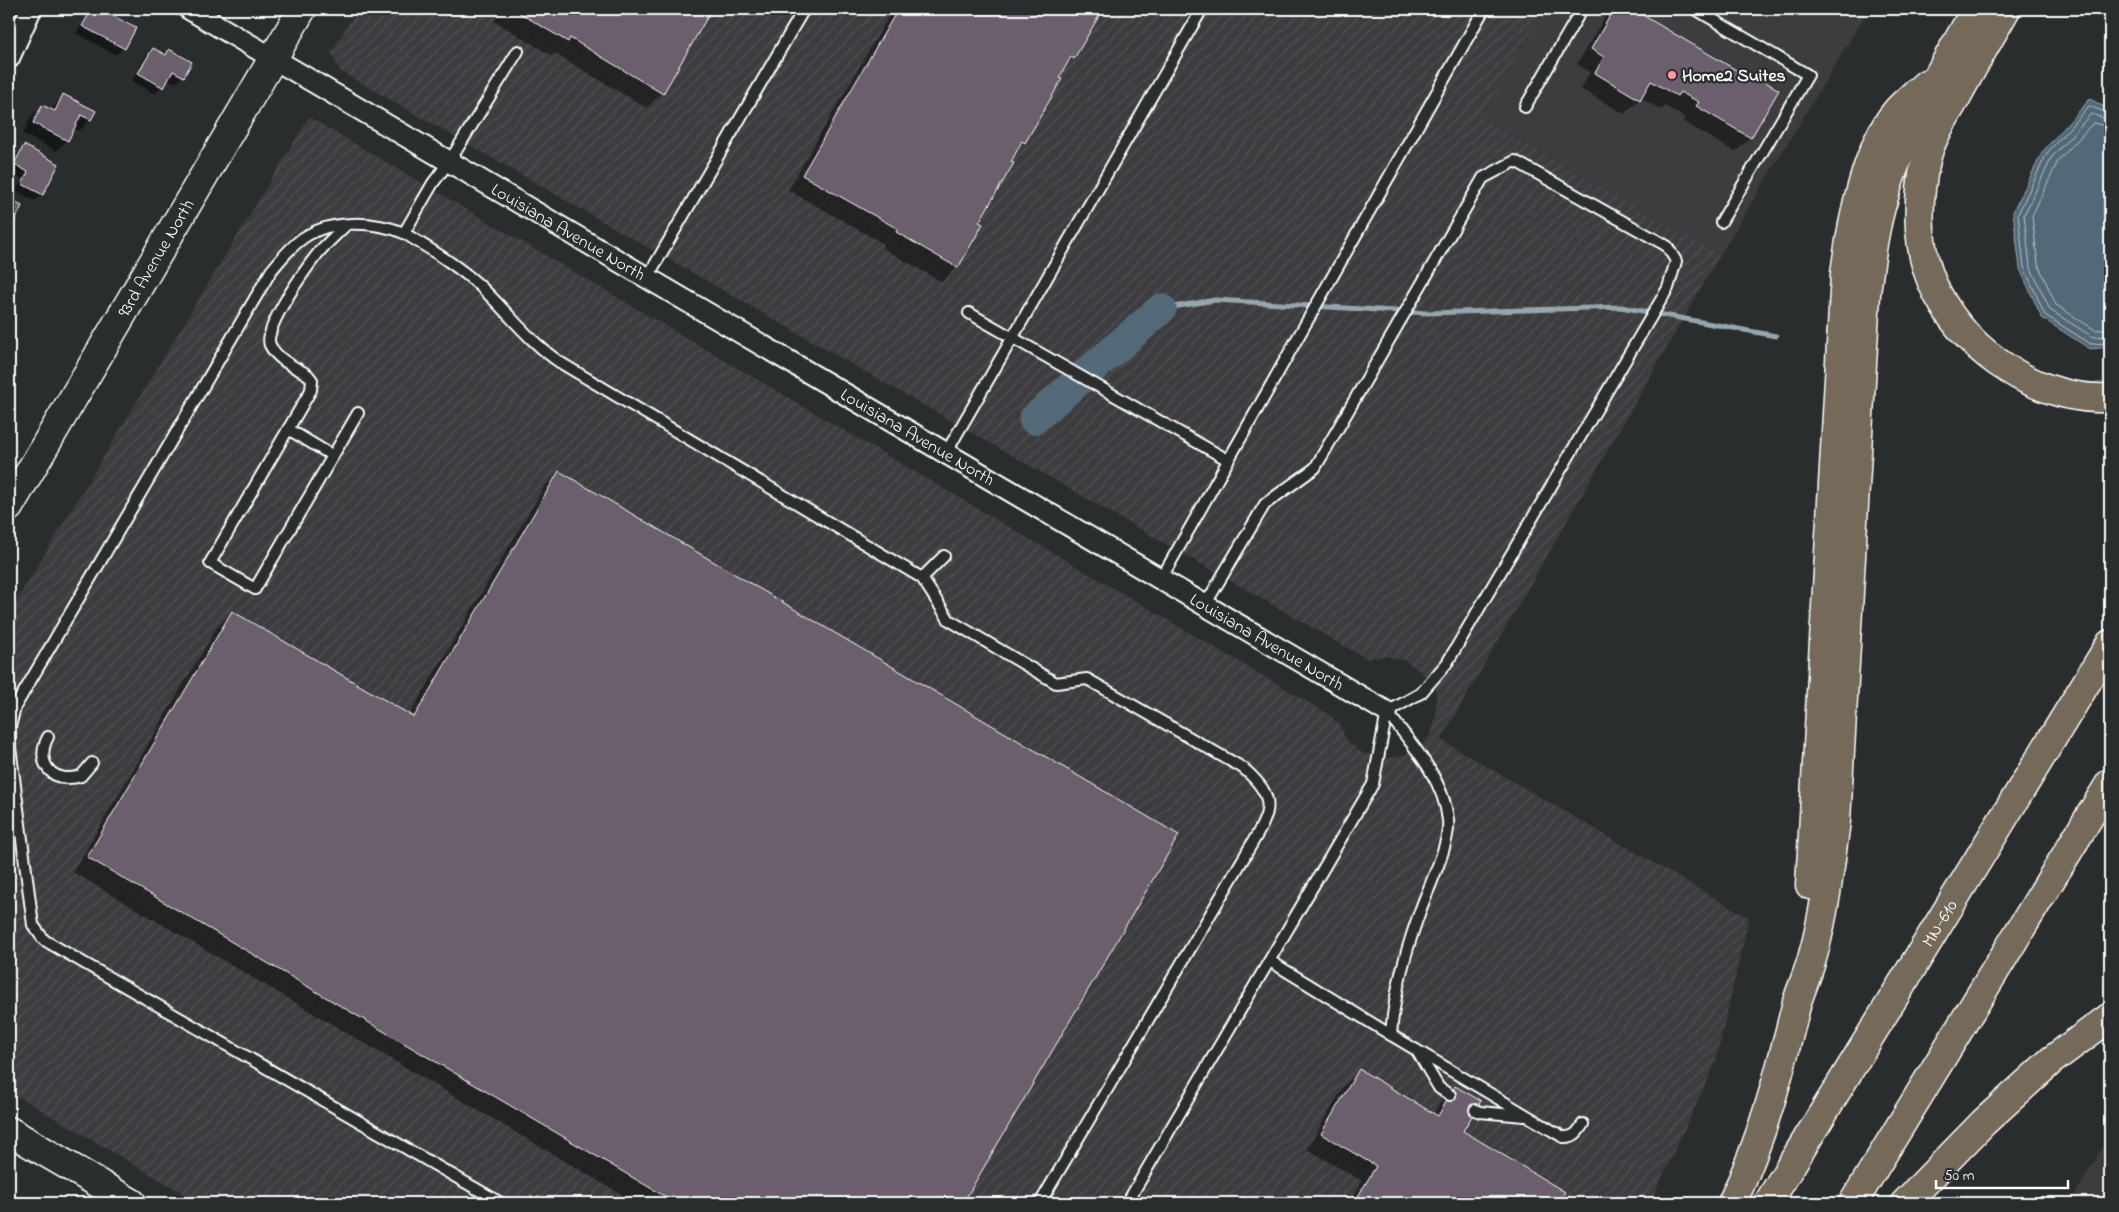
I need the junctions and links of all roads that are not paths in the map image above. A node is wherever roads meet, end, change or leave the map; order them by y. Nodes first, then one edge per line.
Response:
1 (32, 9) edge
2 (189, 9) edge
3 (302, 9) edge
4 (804, 9) edge
5 (1202, 9) edge
6 (1484, 9) edge
7 (1582, 9) edge
8 (1695, 9) edge
9 (1976, 9) edge
10 (2006, 9) edge
11 (518, 51) dead end
12 (9, 58) edge
13 (273, 59) junction
14 (1525, 107) dead end
15 (450, 162) junction
16 (1721, 222) dead end
17 (347, 225) junction
18 (404, 233) junction
19 (647, 278) junction
20 (969, 313) dead end
21 (1012, 337) junction
22 (2110, 398) edge
23 (358, 412) dead end
24 (288, 429) junction
25 (946, 453) junction
26 (333, 456) junction
27 (1228, 460) junction
28 (9, 507) edge
29 (944, 556) dead end
30 (922, 578) junction
31 (1161, 579) junction
32 (1205, 605) junction
33 (2110, 644) edge
34 (1387, 712) junction
35 (48, 737) dead end
36 (92, 763) dead end
37 (2110, 783) edge
38 (1270, 961) junction
39 (2110, 1017) edge
40 (1392, 1036) junction
41 (1417, 1050) junction
42 (1450, 1095) dead end
43 (1475, 1110) dead end
44 (1527, 1116) junction
45 (1583, 1124) dead end
46 (9, 1131) edge
47 (132, 1203) edge
48 (501, 1203) edge
49 (1040, 1203) edge
50 (1127, 1203) edge
51 (1732, 1203) edge
52 (1768, 1203) edge
53 (1852, 1203) edge
54 (1905, 1203) edge

1 - 12 street
2 - 13 street
3 - 13 street, 93rd Avenue North
4 - 19 lane
5 - 21 lane
6 - 27 lane
7 - 14 lane
8 - 16 lane
9 - 51 highway
10 - 22 highway
11 - 15 lane
13 - 15 street, Louisiana Avenue North
13 - 28 street, 93rd Avenue North
15 - 18 lane
15 - 19 street, Louisiana Avenue North
17 - 18 lane
17 - 24 lane
17 - 48 lane
18 - 30 lane
19 - 25 street, Louisiana Avenue North
20 - 21 lane
21 - 25 lane
21 - 27 lane
23 - 26 lane
24 - 26 lane
24 - 26 lane
25 - 31 street, Louisiana Avenue North
27 - 31 lane
29 - 30 lane
30 - 49 lane
31 - 32 street, Louisiana Avenue North
32 - 34 street, Louisiana Avenue North
32 - 34 lane
33 - 52 highway, MN-610
34 - 38 lane
34 - 40 lane
35 - 36 lane
37 - 53 highway
38 - 40 lane
38 - 50 lane
39 - 54 highway
40 - 41 lane
41 - 42 lane
41 - 44 lane
43 - 44 lane
44 - 45 lane
46 - 47 street

